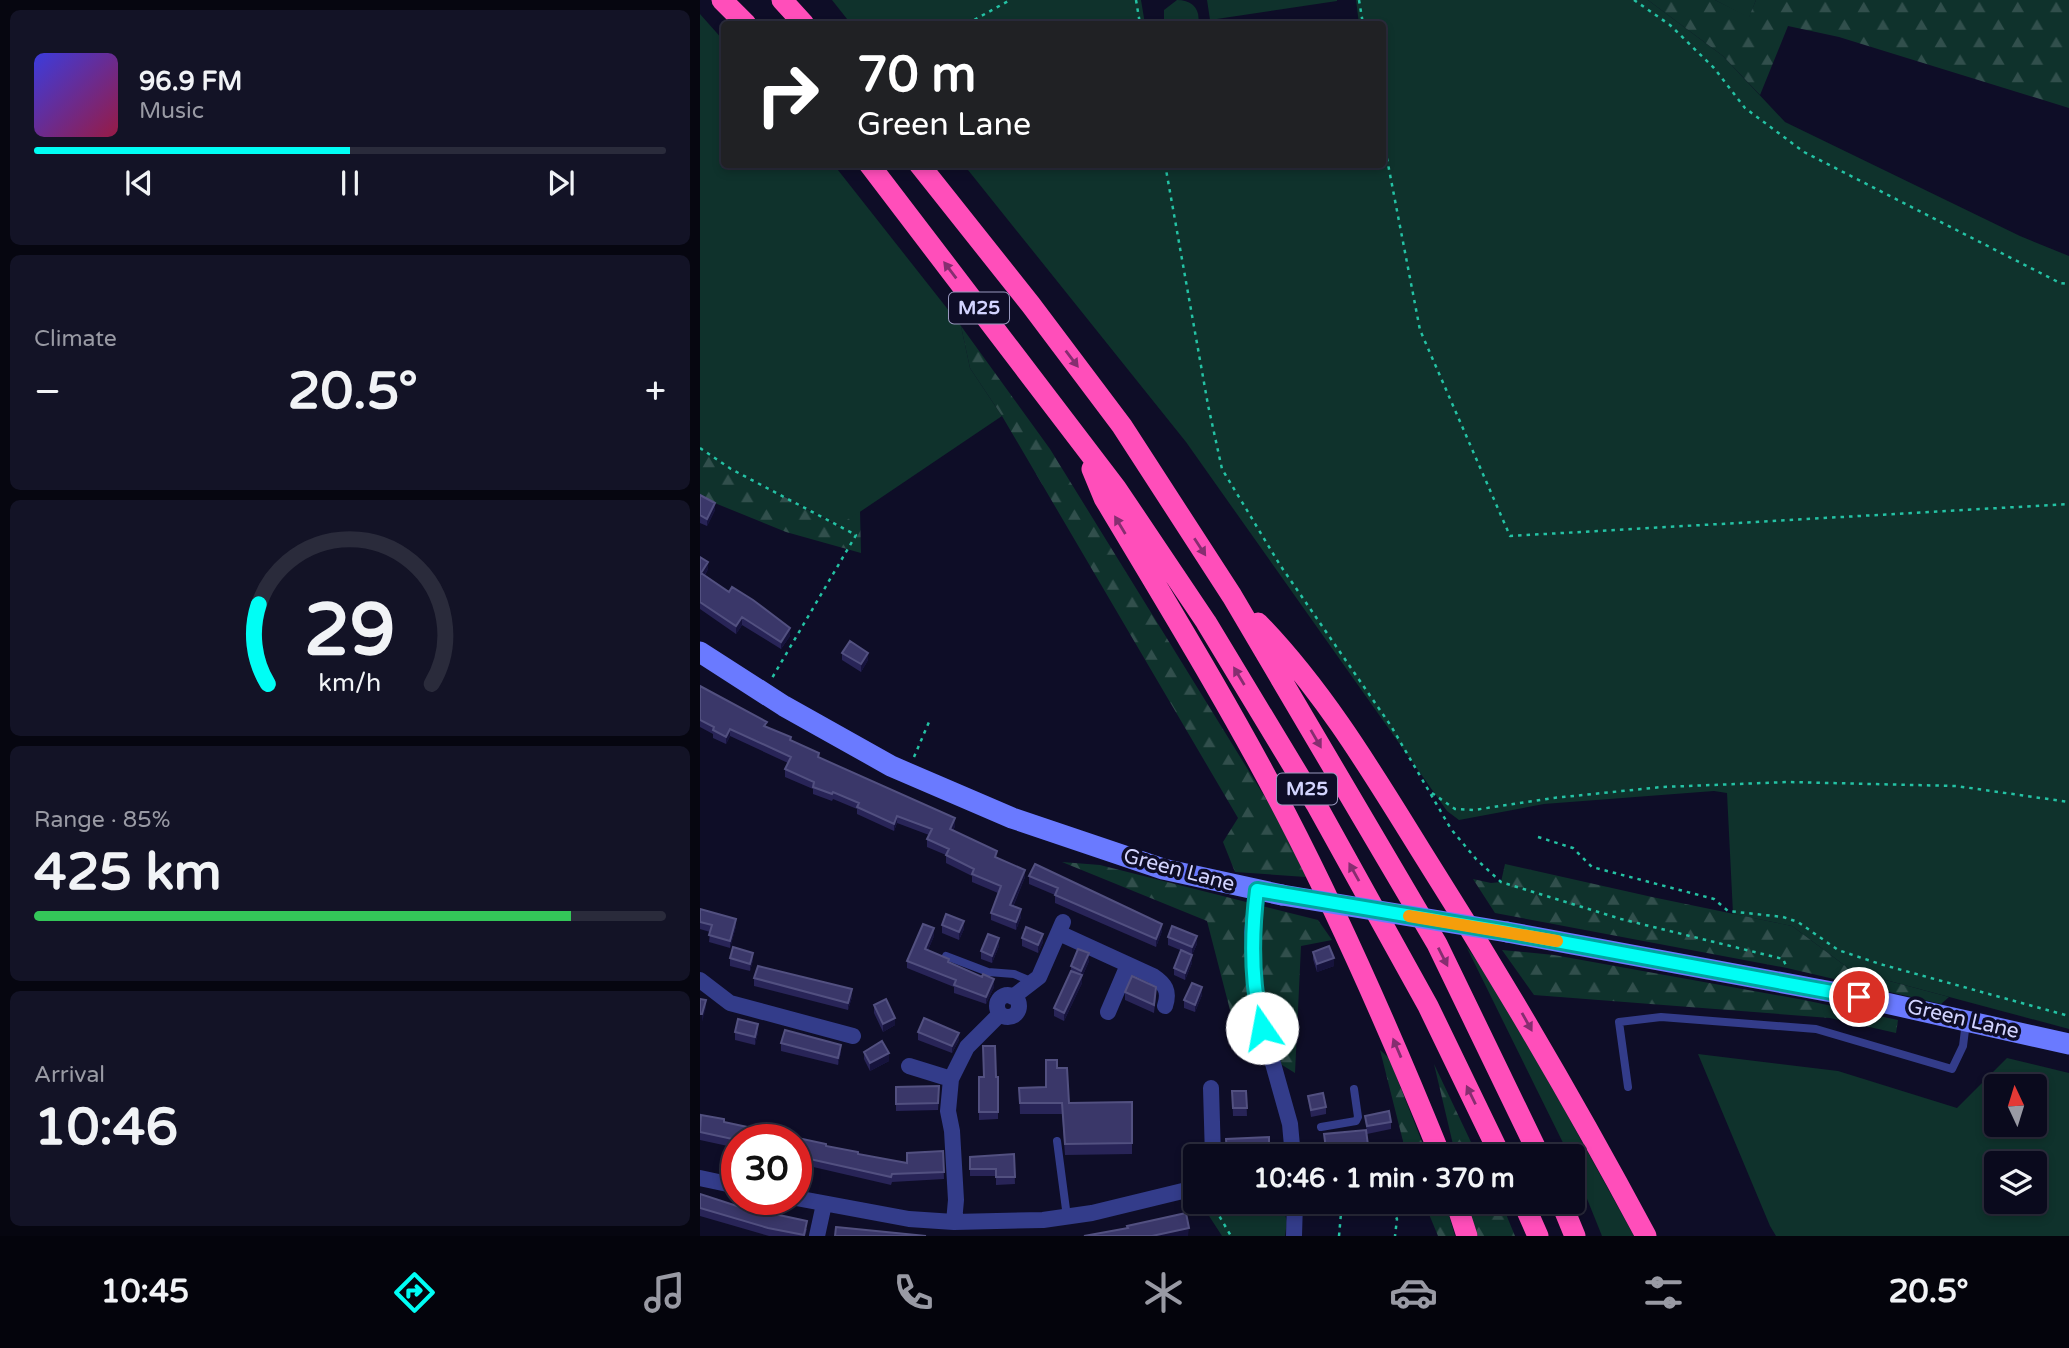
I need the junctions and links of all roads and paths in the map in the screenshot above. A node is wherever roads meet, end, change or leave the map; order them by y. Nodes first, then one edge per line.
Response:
1 (722, 0) edge
2 (782, 0) edge
3 (1010, 0) edge
4 (1136, 0) edge
5 (1359, 0) edge
6 (1634, 0) edge
7 (743, 21) edge
8 (801, 21) edge
9 (972, 21) edge
10 (1140, 21) edge
11 (1362, 21) edge
12 (1386, 154) edge
13 (872, 168) edge
14 (922, 168) edge
15 (1166, 168) edge
16 (2069, 284) edge
17 (1081, 441) junction
18 (700, 448) edge
19 (2069, 504) edge
20 (1232, 596) junction
21 (700, 652) edge
22 (771, 681) dead end
23 (929, 722) dead end
24 (899, 773) junction
25 (1429, 791) junction
26 (2069, 802) edge
27 (1538, 837) dead end
28 (1257, 890) junction
29 (946, 956) edge
30 (1128, 965) junction
31 (700, 980) edge
32 (1034, 983) junction
33 (1790, 985) junction
34 (1165, 1006) dead end
35 (1108, 1012) dead end
36 (2069, 1016) edge
37 (1966, 1019) junction
38 (853, 1036) dead end
39 (2069, 1044) edge
40 (909, 1066) dead end
41 (951, 1079) junction
42 (1628, 1087) dead end
43 (1211, 1088) dead end
44 (1354, 1089) dead end
45 (1321, 1127) dead end
46 (1057, 1141) dead end
47 (1210, 1144) edge
48 (1292, 1144) edge
49 (1436, 1144) edge
50 (1495, 1144) edge
51 (1534, 1144) edge
52 (700, 1178) edge
53 (721, 1183) edge
54 (1183, 1191) edge
55 (812, 1201) edge
56 (824, 1204) junction
57 (1218, 1214) edge
58 (1295, 1214) edge
59 (1341, 1214) edge
60 (1395, 1214) edge
61 (1460, 1214) edge
62 (1528, 1214) edge
63 (1566, 1214) edge
64 (1067, 1217) junction
65 (954, 1222) junction
66 (817, 1236) edge
67 (1231, 1236) edge
68 (1294, 1236) edge
69 (1339, 1236) edge
70 (1395, 1236) edge
71 (1467, 1236) edge
72 (1538, 1236) edge
73 (1574, 1236) edge
74 (1646, 1236) edge

1 - 7 highway
2 - 8 highway
3 - 9 path
4 - 10 path
5 - 11 path
6 - 16 path
12 - 19 path
17 -> 13 highway, M25
14 -> 20 highway, M25
15 - 25 path
49 -> 17 highway, M25
50 -> 17 highway, M25
18 - 22 path
20 -> 51 highway, M25
20 -> 74 highway, M25
21 - 24 street, Green Lane
23 - 24 path
24 - 28 street, Green Lane
25 - 26 path
25 - 33 path
27 - 36 path
28 - 33 street, Green Lane, bridge
28 - 48 street
29 - 32 lane
30 - 32 street
30 - 34 street
30 - 35 street
31 - 38 street
32 - 41 street
33 - 37 street, Green Lane
37 - 39 street, Green Lane
37 - 42 lane
40 - 41 street
41 - 65 street
43 - 47 street
44 - 45 lane
46 - 64 lane
52 - 53 street
54 - 64 street
55 - 56 street
56 - 65 street
56 - 66 street
57 - 67 path
58 - 68 street
59 - 69 path
60 - 70 path
61 - 71 highway
62 - 72 highway
63 - 73 highway
64 - 65 street

